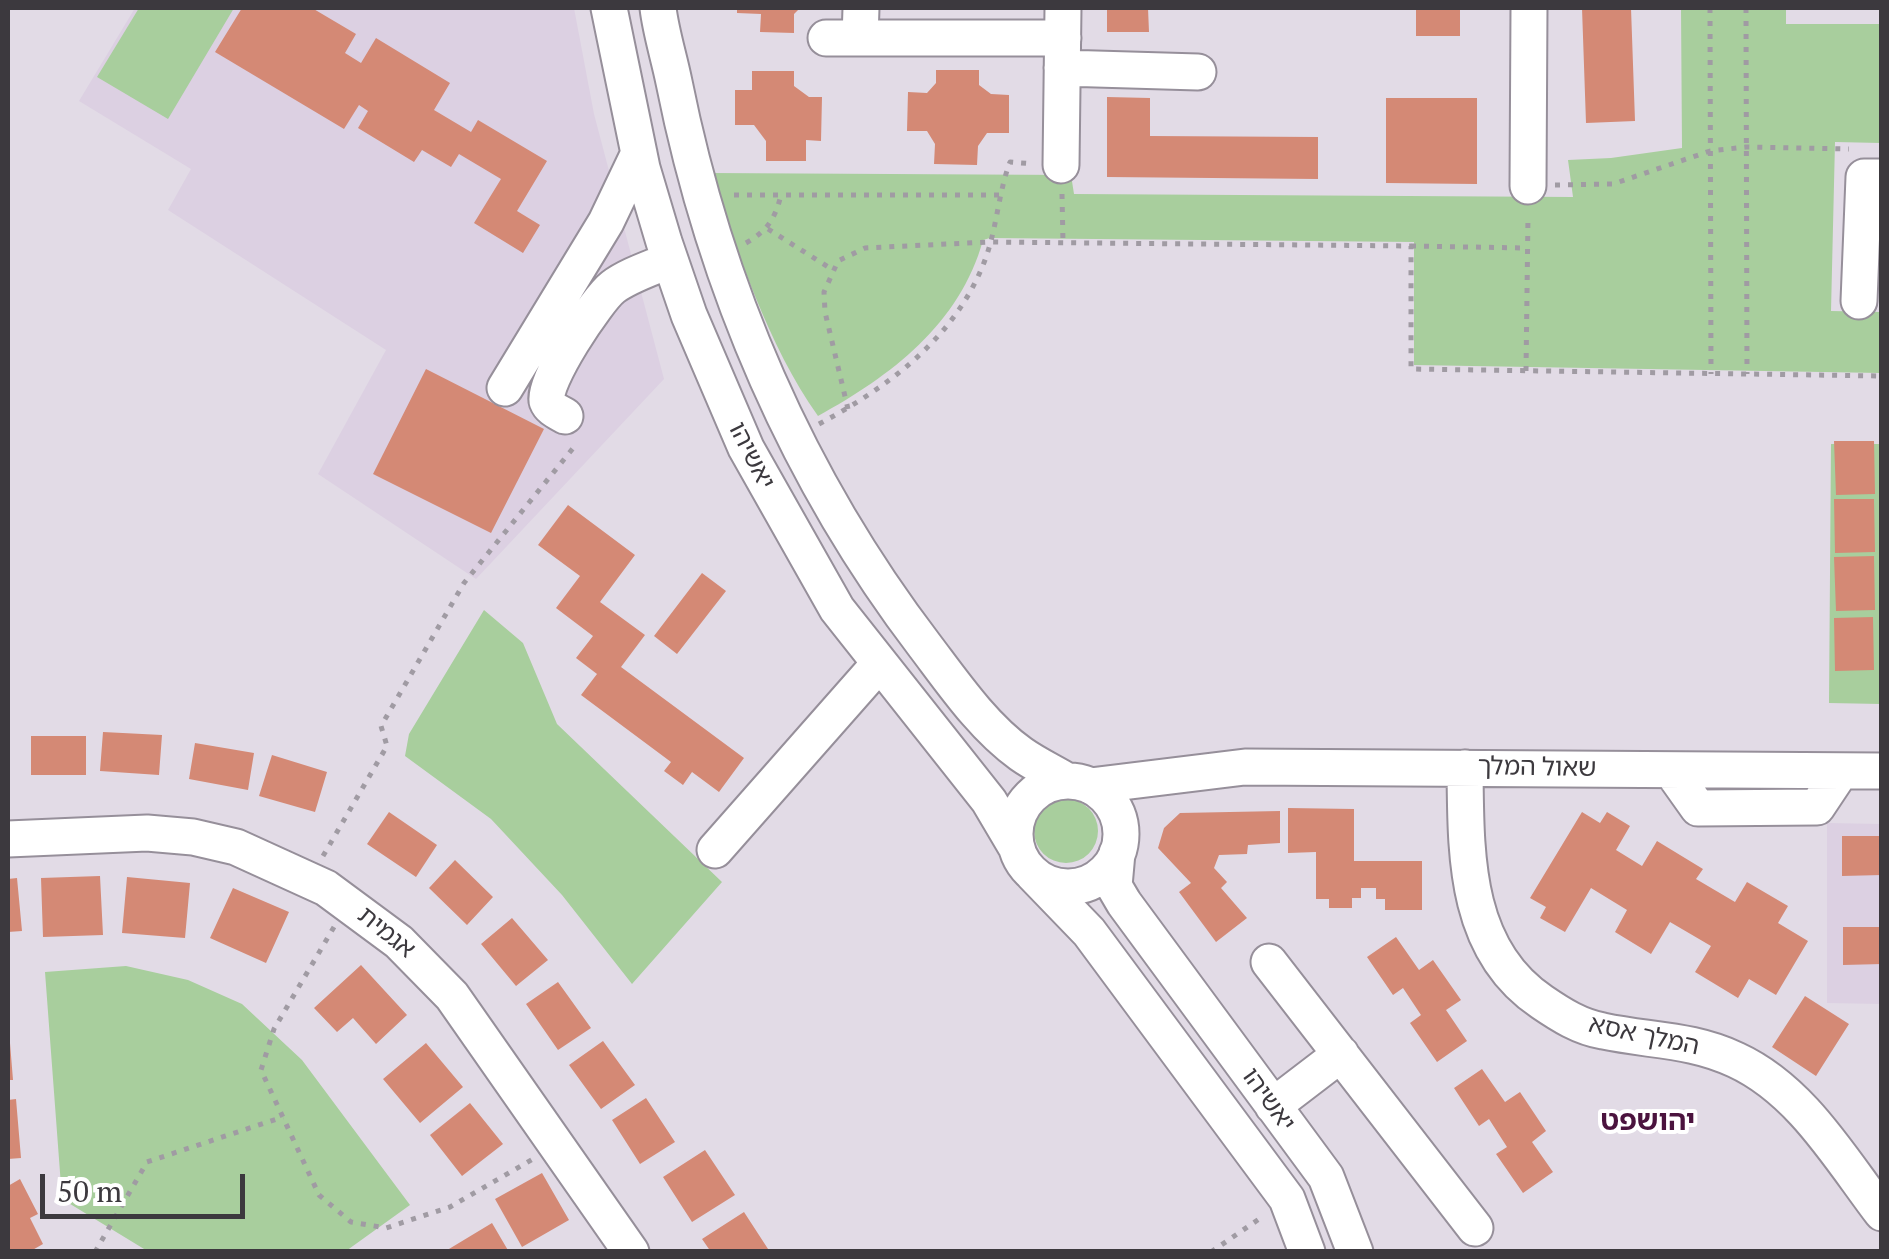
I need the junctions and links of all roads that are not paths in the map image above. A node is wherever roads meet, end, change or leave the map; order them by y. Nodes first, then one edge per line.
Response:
1 (609, 8) edge
2 (658, 8) edge
3 (1529, 8) edge
4 (849, 28) edge
5 (1063, 38) edge
6 (1198, 72) dead end
7 (640, 153) junction
8 (1872, 163) edge
9 (1061, 165) road end
10 (1528, 186) road end
11 (670, 260) junction
12 (1859, 301) dead end
13 (506, 388) dead end
14 (565, 416) road end
15 (878, 664) junction
16 (1465, 768) junction
17 (1193, 772) junction
18 (1882, 772) edge
19 (1079, 783) junction
20 (8, 839) edge
21 (1119, 844) junction
22 (715, 850) dead end
23 (1024, 860) junction
24 (1269, 962) dead end
25 (1341, 1054) junction
26 (1273, 1106) junction
27 (1882, 1213) edge
28 (1475, 1228) dead end
29 (631, 1252) edge
30 (1307, 1252) edge
31 (1355, 1252) edge

1 - 7 street, יאשיהו
2 - 19 street, יאשיהו
3 - 10 street
4 - 5 street
5 - 6 street
5 - 9 street
7 - 11 street, יאשיהו
7 - 13 street
8 - 12 street
11 - 14 street
11 - 15 street, יאשיהו
15 - 22 street
15 - 23 street, יאשיהו
16 - 17 street, שאול המלך
16 - 18 street, שאול המלך
16 - 27 street, המלך אסא
17 - 19 street, שאול המלך
17 - 21 street, שאול המלך
19 - 21 street
19 - 23 street
20 - 29 street, אגמית
21 - 23 street
21 - 26 street, יאשיהו
23 - 30 street, יאשיהו
24 - 25 street
25 - 26 street
25 - 28 street
26 - 31 street, יאשיהו

